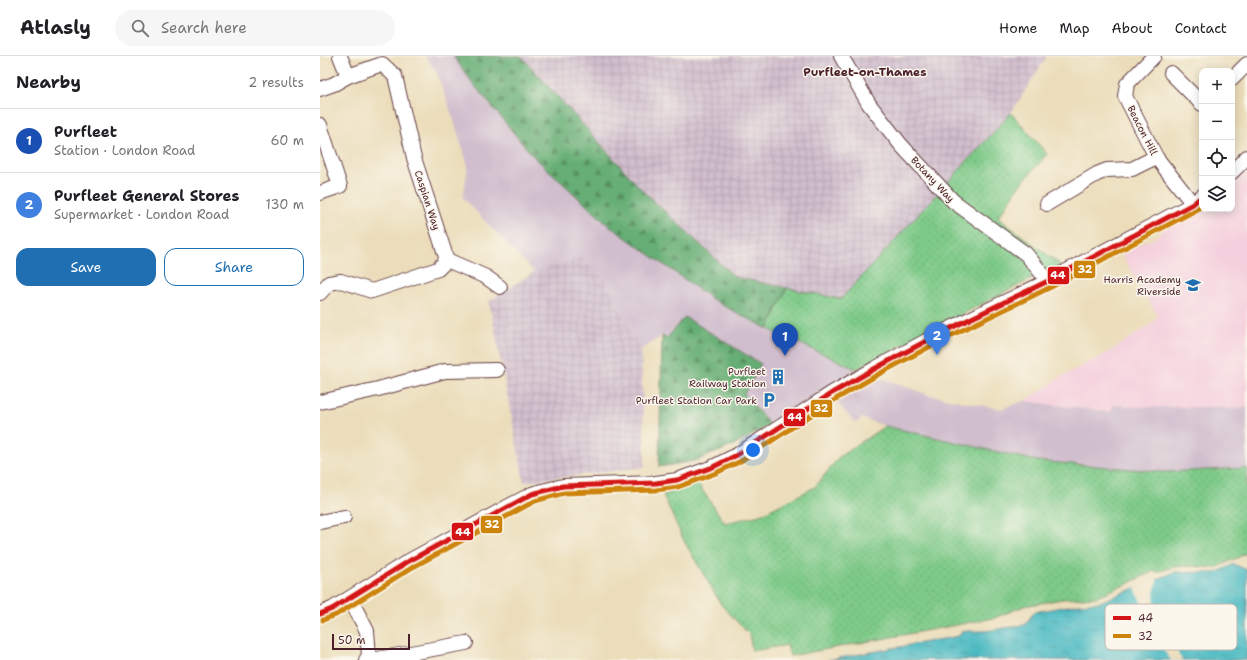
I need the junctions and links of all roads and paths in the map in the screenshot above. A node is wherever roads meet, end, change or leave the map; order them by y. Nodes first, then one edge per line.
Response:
1 (340, 56) edge
2 (841, 56) edge
3 (1154, 56) edge
4 (1247, 64) edge
5 (1171, 73) dead end
6 (348, 76) junction
7 (1235, 76) edge
8 (320, 89) edge
9 (1199, 101) edge
10 (320, 124) edge
11 (1156, 157) junction
12 (1247, 158) edge
13 (1235, 169) edge
14 (320, 193) edge
15 (1197, 200) edge
16 (1047, 204) dead end
17 (447, 260) junction
18 (1048, 281) junction
19 (500, 287) dead end
20 (320, 293) edge
21 (497, 370) dead end
22 (320, 402) edge
23 (344, 517) dead end
24 (320, 522) edge
25 (348, 600) junction
26 (320, 614) edge
27 (466, 643) dead end
28 (366, 660) edge
29 (372, 660) edge

1 - 6 street
2 - 18 street, Botany Way
3 - 11 street, Beacon Hill
4 - 7 street
5 - 9 street
6 - 8 street
6 - 17 street, Caspian Way
10 - 14 street
11 - 15 street, Beacon Hill
11 - 16 street
12 - 13 street
15 - 18 street
17 - 19 street
17 - 20 street
18 - 25 street
21 - 22 street
23 - 24 street
25 - 26 street
25 - 28 street
27 - 29 street

